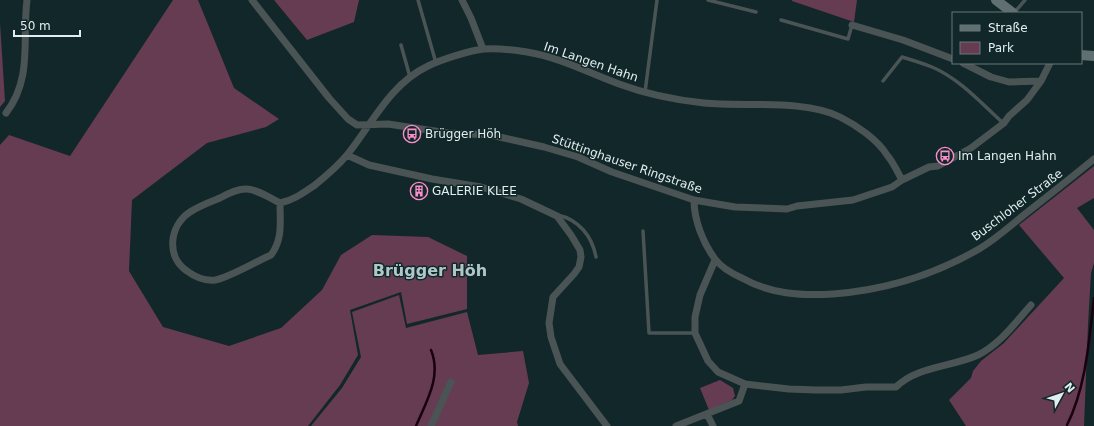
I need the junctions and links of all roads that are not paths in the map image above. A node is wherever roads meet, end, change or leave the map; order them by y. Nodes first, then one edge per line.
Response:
1 (27, 0) edge
2 (252, 0) edge
3 (418, 0) edge
4 (462, 0) edge
5 (657, 0) edge
6 (708, 0) edge
7 (996, 0) edge
8 (1025, 0) edge
9 (756, 12) dead end
10 (1012, 12) edge
11 (1014, 12) edge
12 (781, 20) dead end
13 (852, 25) joint
14 (401, 45) dead end
15 (483, 49) junction
16 (1082, 55) edge
17 (1094, 56) edge
18 (952, 59) edge
19 (436, 62) junction
20 (965, 64) edge
21 (1050, 64) edge
22 (410, 77) junction
23 (883, 81) dead end
24 (1041, 81) junction
25 (645, 92) junction
26 (6, 113) dead end
27 (369, 124) junction
28 (1004, 124) junction
29 (347, 155) junction
30 (1094, 159) edge
31 (902, 180) junction
32 (694, 200) junction
33 (280, 203) junction
34 (554, 215) junction
35 (643, 231) dead end
36 (596, 257) dead end
37 (715, 260) junction
38 (1031, 305) dead end
39 (694, 333) junction
40 (451, 382) dead end
41 (745, 384) junction
42 (707, 414) junction
43 (431, 426) edge
44 (607, 426) edge
45 (676, 426) edge
46 (713, 426) edge

1 - 26 street
2 - 27 street, Stüttinghauser Ringstraße
3 - 19 lane
4 - 15 street
5 - 25 lane, Im Langen Hahn
6 - 9 lane
7 - 10 street
8 - 11 lane
12 - 13 lane
13 - 18 street
14 - 22 lane
15 - 19 street, Im Langen Hahn
15 - 25 street, Im Langen Hahn
16 - 17 street
19 - 22 street, Im Langen Hahn
20 - 24 street
21 - 24 street, Stüttinghauser Ringstraße
22 - 27 street, Im Langen Hahn
23 - 28 lane
24 - 28 street, Stüttinghauser Ringstraße
25 - 31 street, Im Langen Hahn
27 - 29 street, Im Langen Hahn
27 - 32 street, Stüttinghauser Ringstraße
28 - 31 street, Stüttinghauser Ringstraße
29 - 33 street, Im Langen Hahn
29 - 34 street
30 - 37 street, Buschloher Straße
31 - 32 street, Stüttinghauser Ringstraße
32 - 37 street, Buschloher Straße
33 - 33 street
34 - 36 lane
34 - 44 street
35 - 39 lane
37 - 39 street
38 - 41 street
39 - 41 street
40 - 43 street
41 - 42 street
42 - 45 street
42 - 46 street

